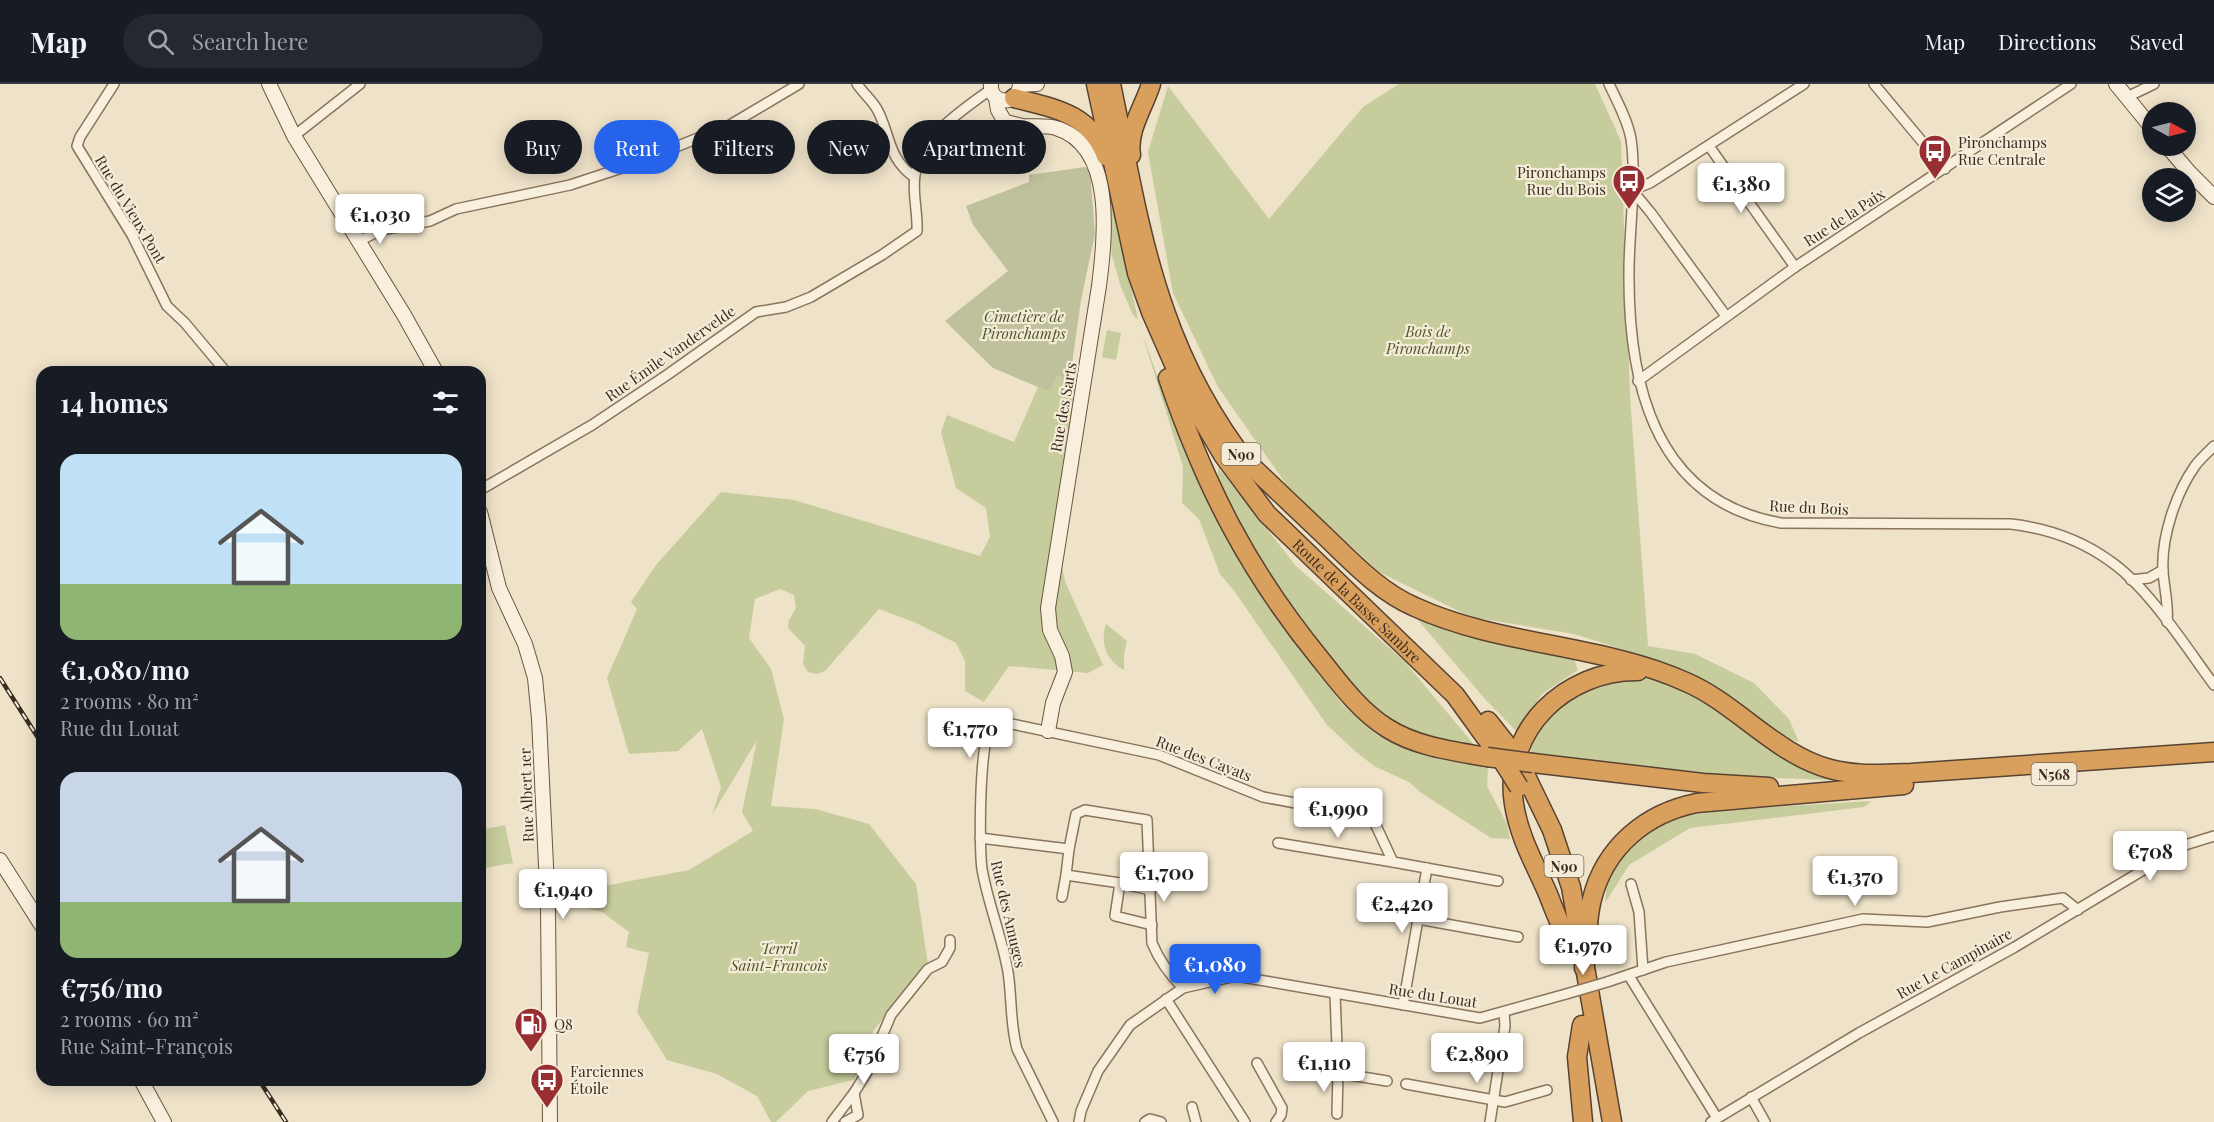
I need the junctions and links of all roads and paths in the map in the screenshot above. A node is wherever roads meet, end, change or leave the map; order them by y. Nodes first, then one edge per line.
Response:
1 (114, 84) edge
2 (269, 84) edge
3 (360, 84) edge
4 (799, 84) edge
5 (857, 84) edge
6 (1037, 84) edge
7 (1096, 84) edge
8 (1111, 84) edge
9 (1151, 84) edge
10 (1609, 84) edge
11 (1804, 84) edge
12 (1874, 84) edge
13 (2071, 84) edge
14 (2116, 84) edge
15 (2154, 84) edge
16 (1006, 91) edge
17 (2127, 97) junction
18 (2142, 116) edge
19 (294, 136) junction
20 (1709, 146) junction
21 (2175, 156) edge
22 (1945, 169) junction
23 (914, 177) junction
24 (1632, 189) junction
25 (2214, 196) edge
26 (1144, 240) junction
27 (359, 241) junction
28 (1795, 267) junction
29 (1137, 273) junction
30 (1151, 312) junction
31 (1726, 316) junction
32 (221, 366) edge
33 (432, 366) edge
34 (1638, 381) junction
35 (2214, 446) edge
36 (1244, 459) junction
37 (486, 487) edge
38 (486, 539) edge
39 (2163, 570) junction
40 (2131, 580) junction
41 (2167, 622) junction
42 (1664, 673) junction
43 (2214, 685) edge
44 (1012, 724) joint
45 (1048, 731) junction
46 (2214, 752) edge
47 (1499, 754) junction
48 (2214, 763) edge
49 (1525, 773) junction
50 (1865, 788) junction
51 (2214, 836) edge
52 (980, 838) junction
53 (1278, 843) dead end
54 (1070, 849) junction
55 (0, 860) edge
56 (1393, 862) junction
57 (1427, 868) junction
58 (1066, 876) junction
59 (1498, 881) dead end
60 (1120, 883) junction
61 (1630, 884) dead end
62 (1150, 890) junction
63 (1062, 897) dead end
64 (2078, 910) junction
65 (36, 917) edge
66 (1418, 919) junction
67 (1152, 924) junction
68 (1518, 937) dead end
69 (950, 940) dead end
70 (1570, 945) junction
71 (1584, 968) junction
72 (1643, 970) junction
73 (1629, 976) junction
74 (1183, 988) junction
75 (1335, 994) junction
76 (1166, 999) junction
77 (1403, 1005) junction
78 (1504, 1012) junction
79 (1589, 1030) junction
80 (1257, 1063) dead end
81 (1338, 1073) junction
82 (1386, 1081) dead end
83 (1406, 1084) dead end
84 (144, 1086) edge
85 (1547, 1090) dead end
86 (854, 1093) junction
87 (1751, 1097) junction
88 (1494, 1100) junction
89 (1192, 1107) dead end
90 (1337, 1114) dead end
91 (1714, 1120) edge
92 (164, 1122) edge
93 (550, 1122) edge
94 (832, 1122) edge
95 (845, 1122) edge
96 (1053, 1122) edge
97 (1079, 1122) edge
98 (1145, 1122) edge
99 (1161, 1122) edge
100 (1196, 1122) edge
101 (1245, 1122) edge
102 (1276, 1122) edge
103 (1490, 1122) edge
104 (1583, 1122) edge
105 (1599, 1122) edge
106 (1612, 1122) edge
107 (1621, 1122) edge
108 (1765, 1122) edge

1 - 32 street, Rue du Vieux Pont
2 - 19 street
3 - 19 street
4 - 27 street
5 - 23 street
6 - 16 street
7 - 29 highway, Route de la Basse Sambre / N90
8 - 26 highway, Route de la Basse Sambre / N90
9 - 26 highway
10 - 24 street, Rue du Bois
11 - 20 street
12 - 22 street
13 - 22 street, Rue de la Paix
14 - 17 street
15 - 17 street
16 - 23 street, Rue Émile Vandervelde
16 - 29 highway
16 - 45 street, Rue des Sarts
17 - 18 street
19 - 27 street
20 - 24 street
20 - 28 street
21 - 25 street
22 - 28 street, Rue de la Paix
23 - 37 street, Rue Émile Vandervelde
24 - 31 street
24 - 34 street, Rue du Bois
26 - 36 highway, Route de la Basse Sambre / N90
27 - 33 street
28 - 31 street, Rue de la Paix
29 - 30 highway, Route de la Basse Sambre / N90
30 - 47 highway, Route de la Basse Sambre / N90
30 - 47 highway
31 - 34 street, Rue de la Paix
34 - 40 street, Rue du Bois
35 - 39 street
36 - 42 highway
36 - 47 highway, Route de la Basse Sambre / N90
38 - 93 street, Rue Albert 1er
39 - 40 street
39 - 41 street
40 - 41 street, Rue du Bois
41 - 43 street, Rue du Bois
42 - 46 highway, N568
42 - 70 highway
44 - 45 street, Rue des Cayats
44 - 52 street, Rue des Amuges
45 - 56 street, Rue des Cayats
47 - 49 highway, bridge
47 - 49 highway, Route de la Basse Sambre / N90, bridge
48 - 50 highway, N568
49 - 50 highway
49 - 70 highway, Route de la Basse Sambre / N90
49 - 71 highway, Route de la Basse Sambre / N90
50 - 71 highway
51 - 64 street, Rue Le Campinaire
52 - 54 street
52 - 96 street, Rue des Amuges
53 - 56 street
54 - 58 street
54 - 62 street
55 - 65 street
56 - 57 street
57 - 59 street
57 - 66 street
58 - 60 street
58 - 63 street
60 - 62 street
60 - 67 street
61 - 72 street
62 - 67 street
64 - 72 street, Rue du Louat
64 - 87 street, Rue Le Campinaire
66 - 68 street
66 - 77 street
67 - 74 street
69 - 86 street
70 - 79 highway, Route de la Basse Sambre / N90
71 - 79 highway, Route de la Basse Sambre / N90
72 - 73 street, Rue du Louat
73 - 78 street, Rue du Louat, bridge
73 - 91 street
74 - 75 street, Rue du Louat
74 - 76 street, Rue du Louat
75 - 77 street, Rue du Louat
75 - 81 street
76 - 97 street, Rue du Louat
76 - 101 street
77 - 78 street, Rue du Louat
78 - 88 street
79 - 104 highway
79 - 105 highway, Route de la Basse Sambre / N90
79 - 106 highway, Route de la Basse Sambre / N90
79 - 107 highway
80 - 102 street
81 - 82 street
81 - 90 street
83 - 88 street
84 - 92 street
85 - 88 street
86 - 94 street
86 - 95 street
87 - 91 street, Rue Le Campinaire
87 - 108 street
88 - 103 street
89 - 100 street
98 - 99 street

